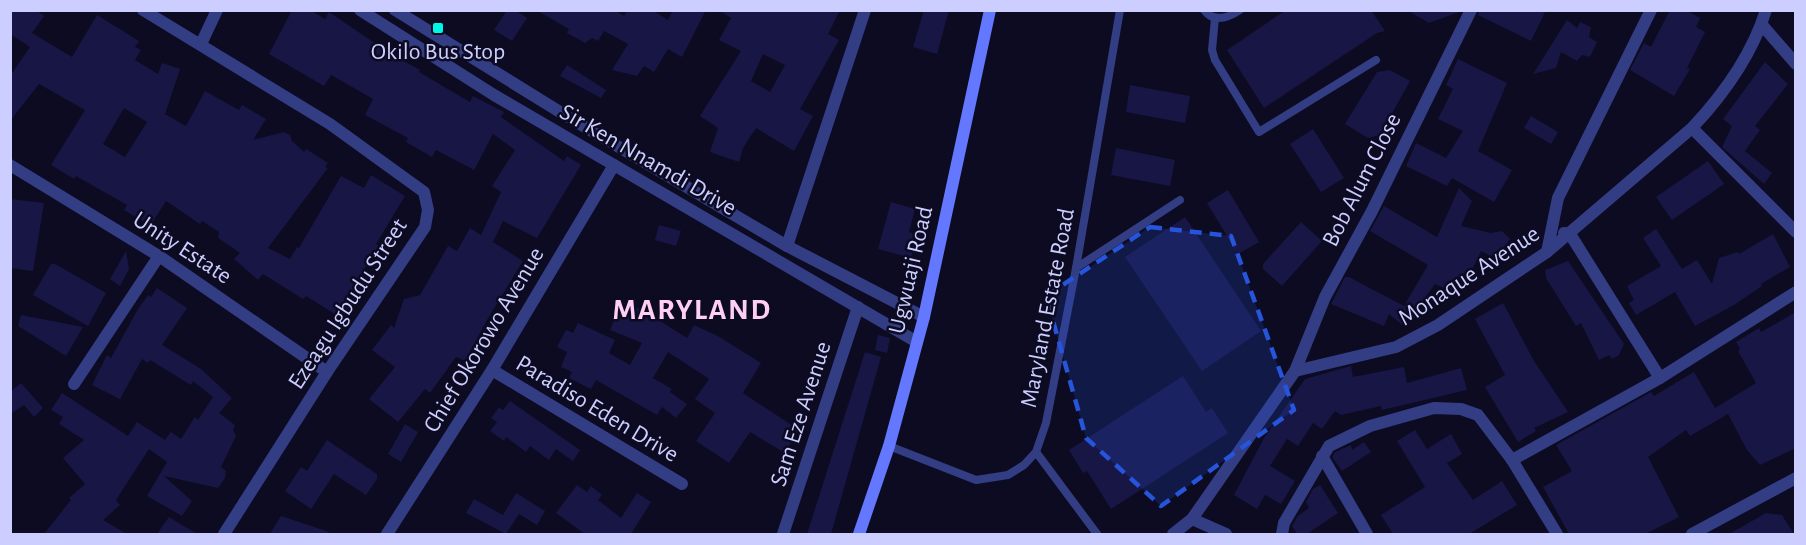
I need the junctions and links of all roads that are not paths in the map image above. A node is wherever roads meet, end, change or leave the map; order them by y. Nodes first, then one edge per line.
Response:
1 (143, 10) edge
2 (217, 10) edge
3 (360, 10) edge
4 (395, 10) edge
5 (865, 10) edge
6 (990, 10) edge
7 (1120, 10) edge
8 (1204, 10) edge
9 (1240, 10) edge
10 (1471, 10) edge
11 (1651, 10) edge
12 (1766, 10) edge
13 (1215, 18) junction
14 (1762, 25) junction
15 (201, 44) junction
16 (1376, 60) dead end
17 (1796, 64) edge
18 (503, 77) junction
19 (494, 95) junction
20 (1692, 128) junction
21 (10, 165) edge
22 (614, 165) junction
23 (1180, 200) dead end
24 (1551, 231) junction
25 (1796, 232) edge
26 (1570, 234) junction
27 (787, 246) junction
28 (1546, 252) junction
29 (159, 256) junction
30 (1077, 268) junction
31 (1796, 292) edge
32 (858, 307) junction
33 (924, 317) junction
34 (917, 342) junction
35 (492, 370) junction
36 (1295, 371) junction
37 (327, 372) junction
38 (1660, 378) junction
39 (74, 384) dead end
40 (889, 446) junction
41 (1036, 452) junction
42 (1322, 456) junction
43 (1512, 460) junction
44 (1796, 478) edge
45 (682, 484) dead end
46 (1192, 519) junction
47 (224, 534) edge
48 (387, 534) edge
49 (783, 534) edge
50 (859, 534) edge
51 (1097, 534) edge
52 (1173, 534) edge
53 (1226, 534) edge
54 (1282, 534) edge
55 (1367, 534) edge
56 (1557, 534) edge
57 (1692, 534) edge

1 - 15 street, Ezeagu Igbudu Street
2 - 15 street
3 - 19 street, Sir Ken Nnamdi Drive
4 - 18 street, Sir Ken Nnamdi Drive
5 - 27 street
6 - 33 main road, Ugwuaji Road
7 - 30 lane, Maryland Estate Road
8 - 13 lane
9 - 13 lane
10 - 36 street, Bob Alum Close
11 - 24 street
12 - 14 street, Monaque Avenue
13 - 16 lane
14 - 17 street
14 - 20 street, Monaque Avenue
15 - 37 street, Ezeagu Igbudu Street
18 - 19 street
18 - 27 street, Sir Ken Nnamdi Drive
19 - 22 street, Sir Ken Nnamdi Drive
20 - 25 street
20 - 26 street, Monaque Avenue
21 - 29 street, Unity Estate
22 - 32 street, Sir Ken Nnamdi Drive
22 - 35 street, Chief Okorowo Avenue
23 - 30 lane
24 - 26 street
24 - 28 street
26 - 28 street, Monaque Avenue
26 - 38 street
27 - 33 street, Sir Ken Nnamdi Drive
28 - 36 street, Monaque Avenue
29 - 37 street, Unity Estate
29 - 39 street
30 - 41 lane, Maryland Estate Road
31 - 38 street
32 - 34 street, Sir Ken Nnamdi Drive
32 - 49 street, Sam Eze Avenue
33 - 34 main road, Ugwuaji Road
34 - 40 main road, Ugwuaji Road
35 - 45 street, Paradiso Eden Drive
35 - 48 street, Chief Okorowo Avenue
36 - 46 street
37 - 47 street, Ezeagu Igbudu Street
38 - 43 street
40 - 41 lane, Maryland Estate Road
40 - 50 main road, Ugwuaji Road
41 - 51 lane
42 - 43 street
42 - 54 street
42 - 55 street
43 - 56 street
44 - 57 street
46 - 52 street
46 - 53 street

